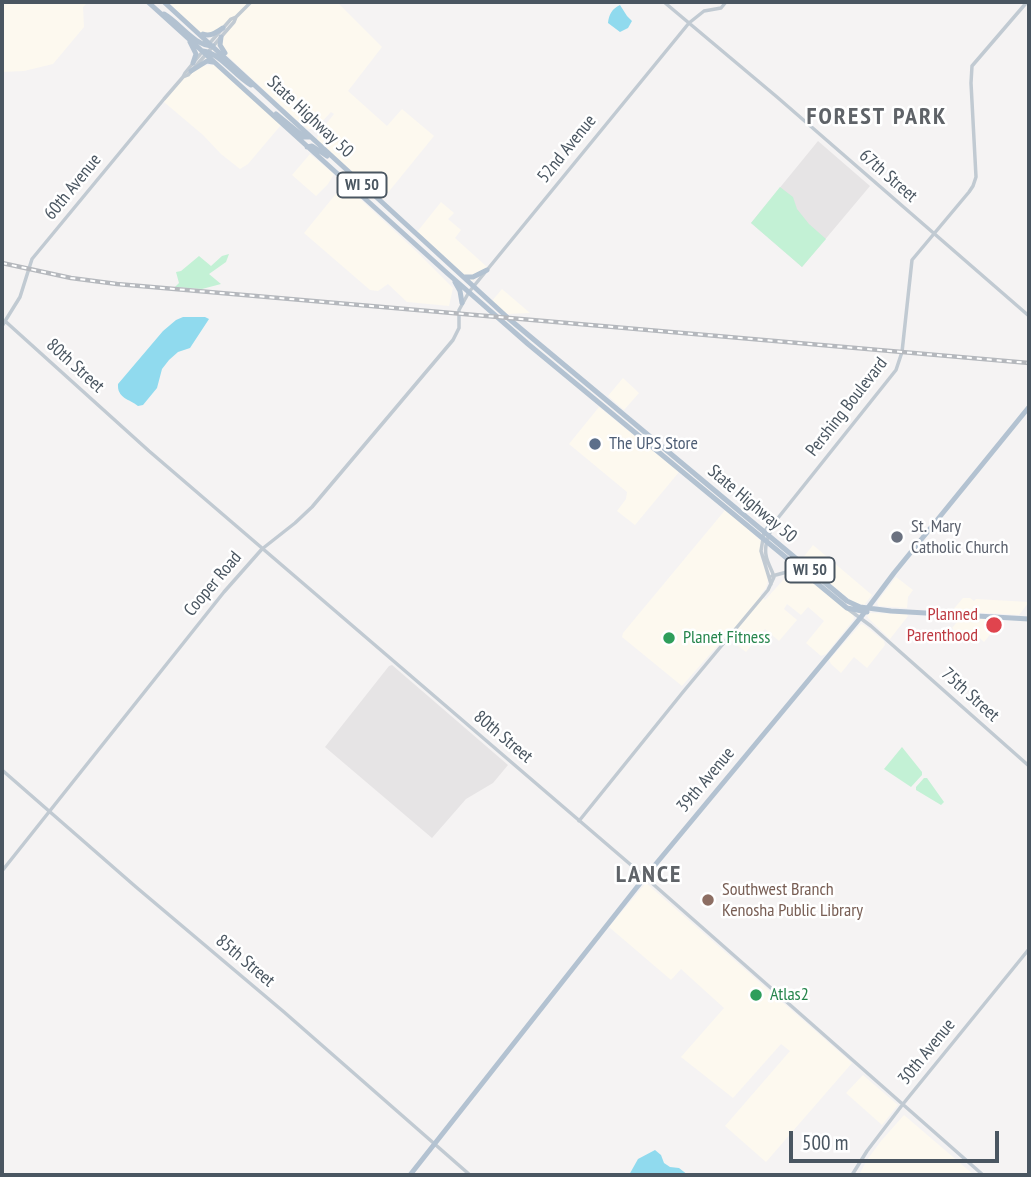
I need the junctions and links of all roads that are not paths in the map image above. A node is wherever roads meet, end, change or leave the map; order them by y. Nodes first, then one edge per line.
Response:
1 (148, 2) edge
2 (164, 2) edge
3 (251, 2) edge
4 (664, 2) edge
5 (726, 2) edge
6 (1027, 2) edge
7 (155, 8) junction
8 (236, 17) junction
9 (689, 23) junction
10 (223, 28) junction
11 (199, 33) junction
12 (221, 37) junction
13 (189, 39) junction
14 (208, 49) junction
15 (230, 62) junction
16 (193, 63) junction
17 (216, 64) junction
18 (191, 71) junction
19 (183, 77) junction
20 (261, 91) junction
21 (264, 107) junction
22 (311, 137) junction
23 (307, 146) junction
24 (349, 173) junction
25 (392, 222) junction
26 (933, 233) junction
27 (417, 235) junction
28 (437, 264) junction
29 (487, 270) junction
30 (461, 276) junction
31 (454, 279) junction
32 (471, 289) junction
33 (462, 303) junction
34 (1029, 316) edge
35 (5, 321) junction
36 (2, 326) edge
37 (459, 328) joint
38 (1029, 407) edge
39 (765, 537) junction
40 (262, 549) junction
41 (787, 572) dead end
42 (771, 576) junction
43 (850, 606) junction
44 (863, 612) junction
45 (1029, 619) edge
46 (1029, 766) edge
47 (2, 770) edge
48 (49, 811) junction
49 (579, 821) junction
50 (2, 871) edge
51 (645, 877) junction
52 (1029, 949) edge
53 (903, 1104) junction
54 (434, 1144) junction
55 (410, 1175) edge
56 (470, 1175) edge
57 (852, 1175) edge
58 (983, 1175) edge

1 - 7 main road, State Highway 50 / WI 50
2 - 11 main road, State Highway 50 / WI 50
3 - 8 street, 60th Avenue
4 - 9 street, 67th Street
5 - 9 street, 52nd Avenue
6 - 26 street, Pershing Boulevard
7 - 13 main road, State Highway 50 / WI 50
7 - 14 main road
8 - 10 street, 60th Avenue
8 - 12 street, 60th Avenue
9 - 26 street, 67th Street
9 - 29 street, 52nd Avenue
10 - 11 main road
10 - 14 street, 60th Avenue
11 - 14 main road, State Highway 50 / WI 50
12 - 14 street, 60th Avenue
12 - 15 main road
13 - 14 main road, State Highway 50 / WI 50
13 - 16 main road
14 - 15 main road, State Highway 50 / WI 50
14 - 16 street, 60th Avenue
14 - 17 main road, State Highway 50 / WI 50
14 - 18 street, 60th Avenue
14 - 20 main road
15 - 20 main road, State Highway 50 / WI 50
16 - 19 street, 60th Avenue
17 - 18 main road
17 - 21 main road, State Highway 50 / WI 50
18 - 19 street, 60th Avenue
19 - 35 street, 60th Avenue
20 - 22 main road, State Highway 50 / WI 50
21 - 22 main road
21 - 23 main road, State Highway 50 / WI 50
22 - 24 main road, State Highway 50 / WI 50
23 - 24 main road
23 - 25 main road, State Highway 50 / WI 50
24 - 27 main road, State Highway 50 / WI 50
25 - 27 main road
25 - 28 main road, State Highway 50 / WI 50
26 - 34 street, 67th Street
26 - 39 street, Pershing Boulevard
27 - 30 main road, State Highway 50 / WI 50
28 - 31 main road, State Highway 50 / WI 50
28 - 32 main road
29 - 30 main road
29 - 32 street, 52nd Avenue
30 - 32 main road, State Highway 50 / WI 50
31 - 32 main road, State Highway 50 / WI 50
31 - 33 main road
32 - 33 street, 52nd Avenue
32 - 39 main road, State Highway 50 / WI 50
32 - 39 main road, State Highway 50 / WI 50
33 - 37 street, 52nd Avenue
35 - 36 street, 60th Avenue
35 - 40 street, 80th Street
37 - 40 street, Cooper Road
38 - 44 main road, 39th Avenue
39 - 42 street
39 - 43 main road, State Highway 50 / WI 50
40 - 48 street, Cooper Road
40 - 49 street, 80th Street
41 - 42 street
42 - 49 street
43 - 44 main road, State Highway 50 / WI 50
43 - 44 street, 75th Street
44 - 45 main road, State Highway 50 / WI 50
44 - 46 street, 75th Street
44 - 51 main road, 39th Avenue
47 - 48 street, 85th Street
48 - 50 street, Cooper Road
48 - 54 street, 85th Street
49 - 51 street, 80th Street
51 - 53 street, 80th Street
51 - 54 main road, 39th Avenue
52 - 53 street, 30th Avenue
53 - 57 street, 30th Avenue
53 - 58 street, 80th Street
54 - 55 main road, 39th Avenue
54 - 56 street, 85th Street

